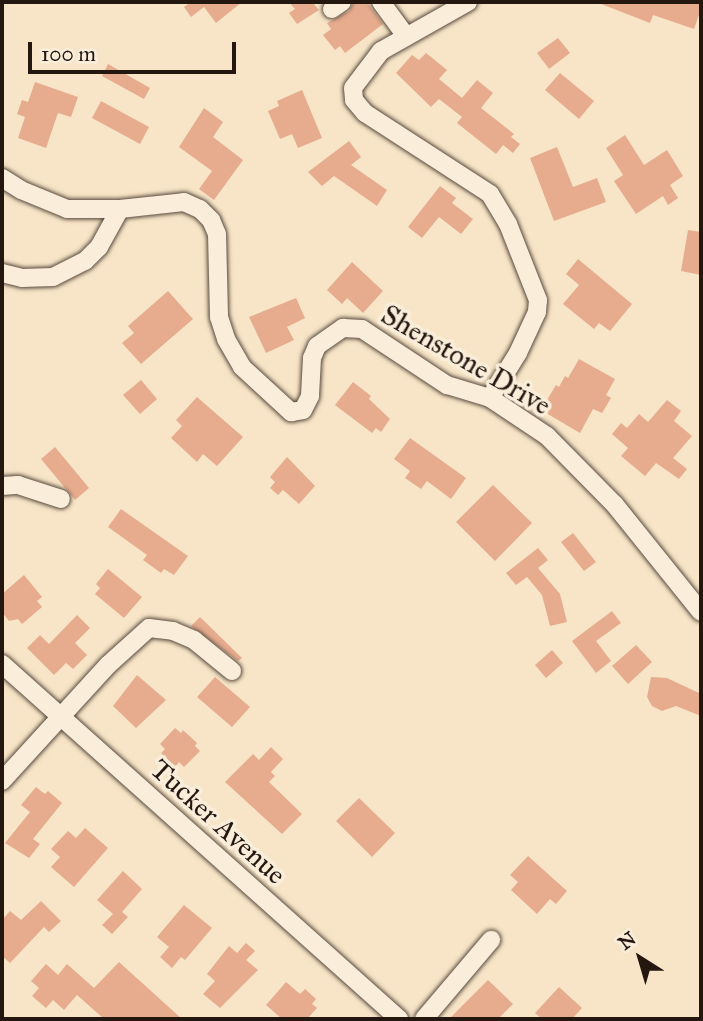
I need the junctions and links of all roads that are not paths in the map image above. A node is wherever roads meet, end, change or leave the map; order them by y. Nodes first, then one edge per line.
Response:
1 (382, 2) edge
2 (461, 3) edge
3 (406, 36) junction
4 (2, 178) edge
5 (120, 209) junction
6 (2, 273) edge
7 (490, 398) junction
8 (2, 486) edge
9 (61, 499) dead end
10 (701, 612) edge
11 (2, 664) edge
12 (232, 671) dead end
13 (61, 718) junction
14 (2, 781) edge
15 (491, 940) dead end
16 (399, 1019) edge
17 (424, 1019) edge

1 - 3 street
2 - 3 street
3 - 7 street
4 - 5 street, Shenstone Drive
5 - 6 street
5 - 7 street, Shenstone Drive
7 - 10 street, Shenstone Drive
8 - 9 street
11 - 13 street, Tucker Avenue
12 - 13 street
13 - 14 street
13 - 16 street, Tucker Avenue
15 - 17 street

